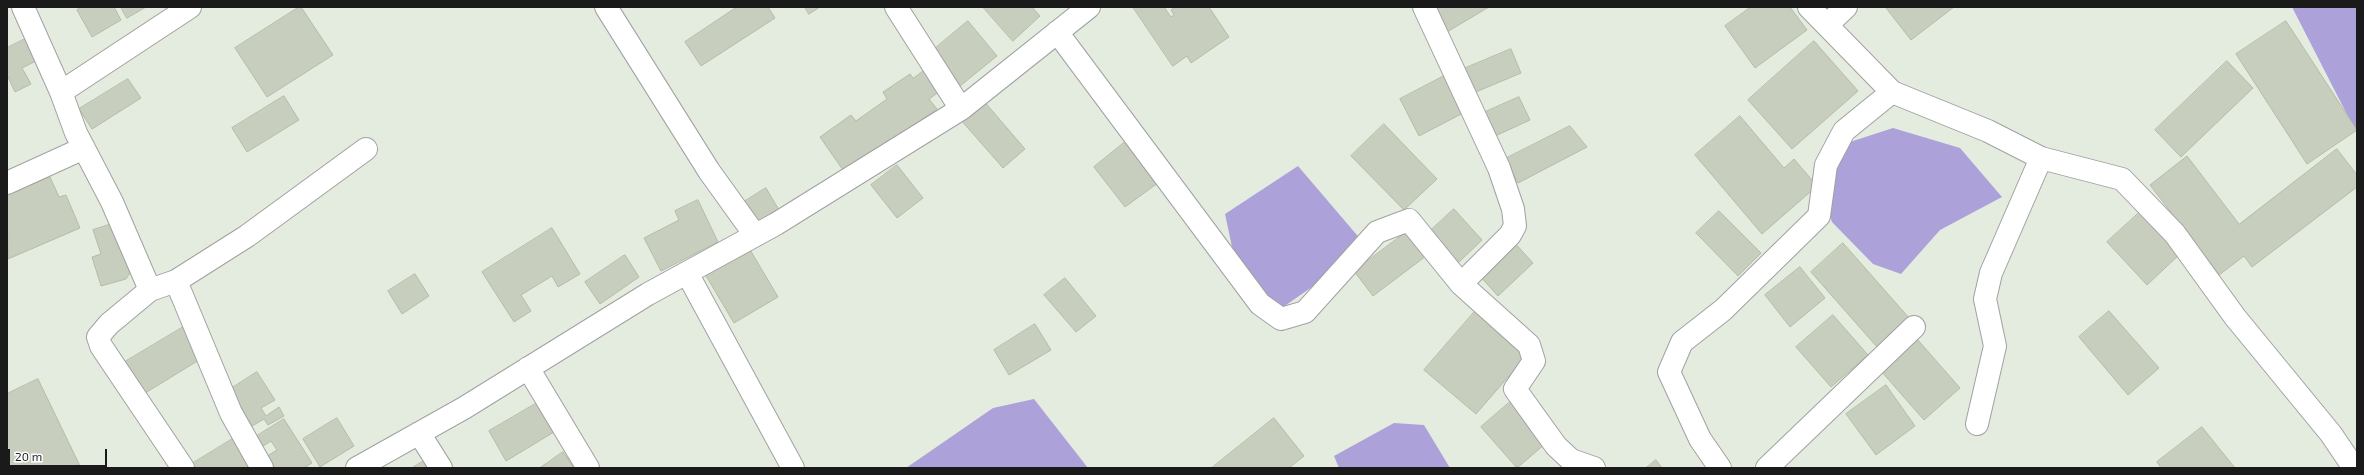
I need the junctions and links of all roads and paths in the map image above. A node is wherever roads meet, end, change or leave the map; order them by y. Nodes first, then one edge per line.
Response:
1 (22, 7) edge
2 (190, 7) edge
3 (606, 7) edge
4 (896, 7) edge
5 (1089, 7) edge
6 (1424, 7) edge
7 (1809, 7) edge
8 (1846, 7) edge
9 (1826, 25) junction
10 (1057, 32) junction
11 (61, 92) junction
12 (1892, 92) junction
13 (961, 108) junction
14 (84, 148) junction
15 (366, 149) dead end
16 (2042, 158) junction
17 (7, 183) edge
18 (755, 235) junction
19 (687, 273) junction
20 (176, 281) junction
21 (1461, 284) junction
22 (150, 290) junction
23 (1914, 328) dead end
24 (528, 368) junction
25 (1977, 424) dead end
26 (419, 433) junction
27 (183, 468) edge
28 (262, 468) edge
29 (357, 468) edge
30 (441, 468) edge
31 (588, 468) edge
32 (793, 468) edge
33 (1594, 468) edge
34 (1720, 468) edge
35 (1767, 468) edge
36 (2354, 468) edge

1 - 11 street
2 - 11 street
3 - 18 street
4 - 13 street
5 - 10 street
6 - 21 street
7 - 9 street
8 - 9 street
9 - 12 street
10 - 13 street
10 - 21 street
11 - 14 street
12 - 16 street
12 - 34 street
13 - 18 street
14 - 17 street
14 - 22 street
15 - 20 street
16 - 25 street
16 - 36 street
18 - 19 street
19 - 24 street
19 - 32 street
20 - 22 street
20 - 28 street
21 - 33 street
22 - 27 street
23 - 35 street
24 - 26 street
24 - 31 street
26 - 29 street
26 - 30 street

